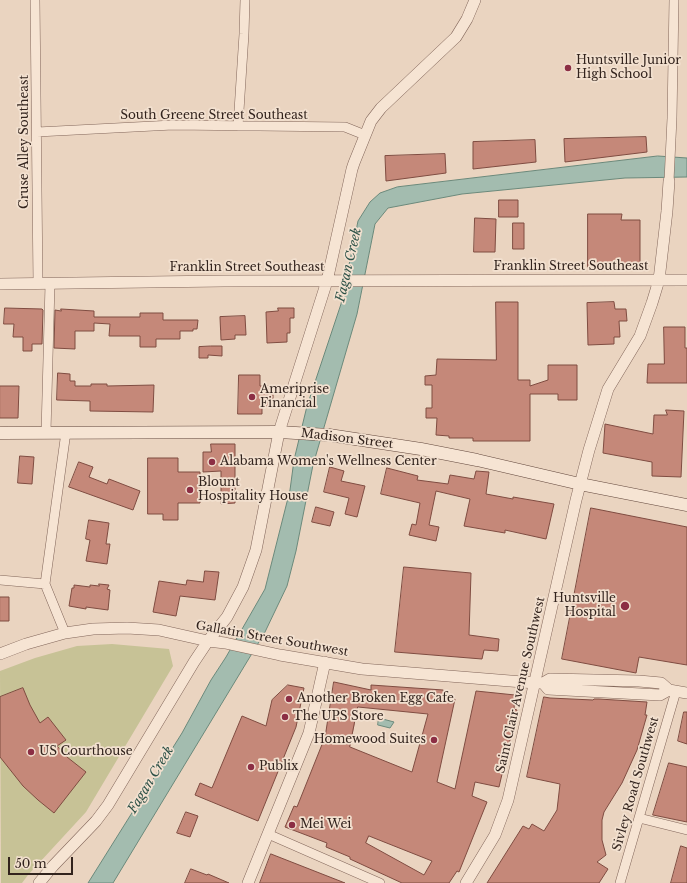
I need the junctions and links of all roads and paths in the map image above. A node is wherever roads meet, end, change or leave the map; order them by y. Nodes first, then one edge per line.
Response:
1 (35, 0) edge
2 (245, 0) edge
3 (475, 0) edge
4 (674, 0) edge
5 (238, 126) junction
6 (37, 132) junction
7 (365, 135) junction
8 (669, 181) joint
9 (659, 280) junction
10 (687, 280) edge
11 (327, 281) junction
12 (0, 284) edge
13 (38, 284) junction
14 (50, 284) junction
15 (46, 432) junction
16 (66, 432) junction
17 (279, 432) junction
18 (0, 433) edge
19 (580, 484) junction
20 (687, 505) edge
21 (0, 580) edge
22 (45, 584) junction
23 (65, 633) junction
24 (208, 641) junction
25 (0, 654) edge
26 (325, 662) junction
27 (607, 680) junction
28 (539, 683) junction
29 (588, 690) junction
30 (677, 691) edge
31 (639, 818) junction
32 (687, 830) edge
33 (268, 834) junction
34 (39, 883) edge
35 (248, 883) edge
36 (380, 883) edge
37 (466, 883) edge
38 (620, 883) edge

1 - 6 street, Cruse Alley Southeast
2 - 5 street
3 - 7 street
4 - 8 street
5 - 6 street, South Greene Street Southeast
5 - 7 street, South Greene Street Southeast
6 - 13 street, Cruse Alley Southeast
7 - 11 street
8 - 9 street, Saint Clair Avenue Southwest
9 - 10 street, Franklin Street Southeast
9 - 11 street, Franklin Street Southeast
9 - 19 street, Saint Clair Avenue Southwest
11 - 14 street, Franklin Street Southeast
11 - 17 street
12 - 13 street, Franklin Street Southeast
13 - 14 street, Franklin Street Southeast
14 - 15 street
15 - 16 main road, Madison Street
15 - 18 main road, Madison Street
16 - 17 main road, Madison Street
16 - 22 street
17 - 19 main road, Madison Street
17 - 24 street
19 - 20 main road, Madison Street
19 - 28 street, Saint Clair Avenue Southwest
21 - 22 street
22 - 23 street
23 - 24 street, Gallatin Street Southwest
23 - 25 street, Gallatin Street Southwest
24 - 26 street, Gallatin Street Southwest
24 - 34 street
26 - 28 street, Gallatin Street Southwest
26 - 33 street
27 - 28 street, Gallatin Street Southwest
27 - 29 street
27 - 30 street, Gallatin Street Southwest
28 - 29 street, Gallatin Street Southwest
28 - 37 street, Saint Clair Avenue Southwest
29 - 30 street, Gallatin Street Southwest
30 - 31 street, Sivley Road Southwest
31 - 32 street
31 - 38 street, Sivley Road Southwest
33 - 35 street
33 - 36 street

